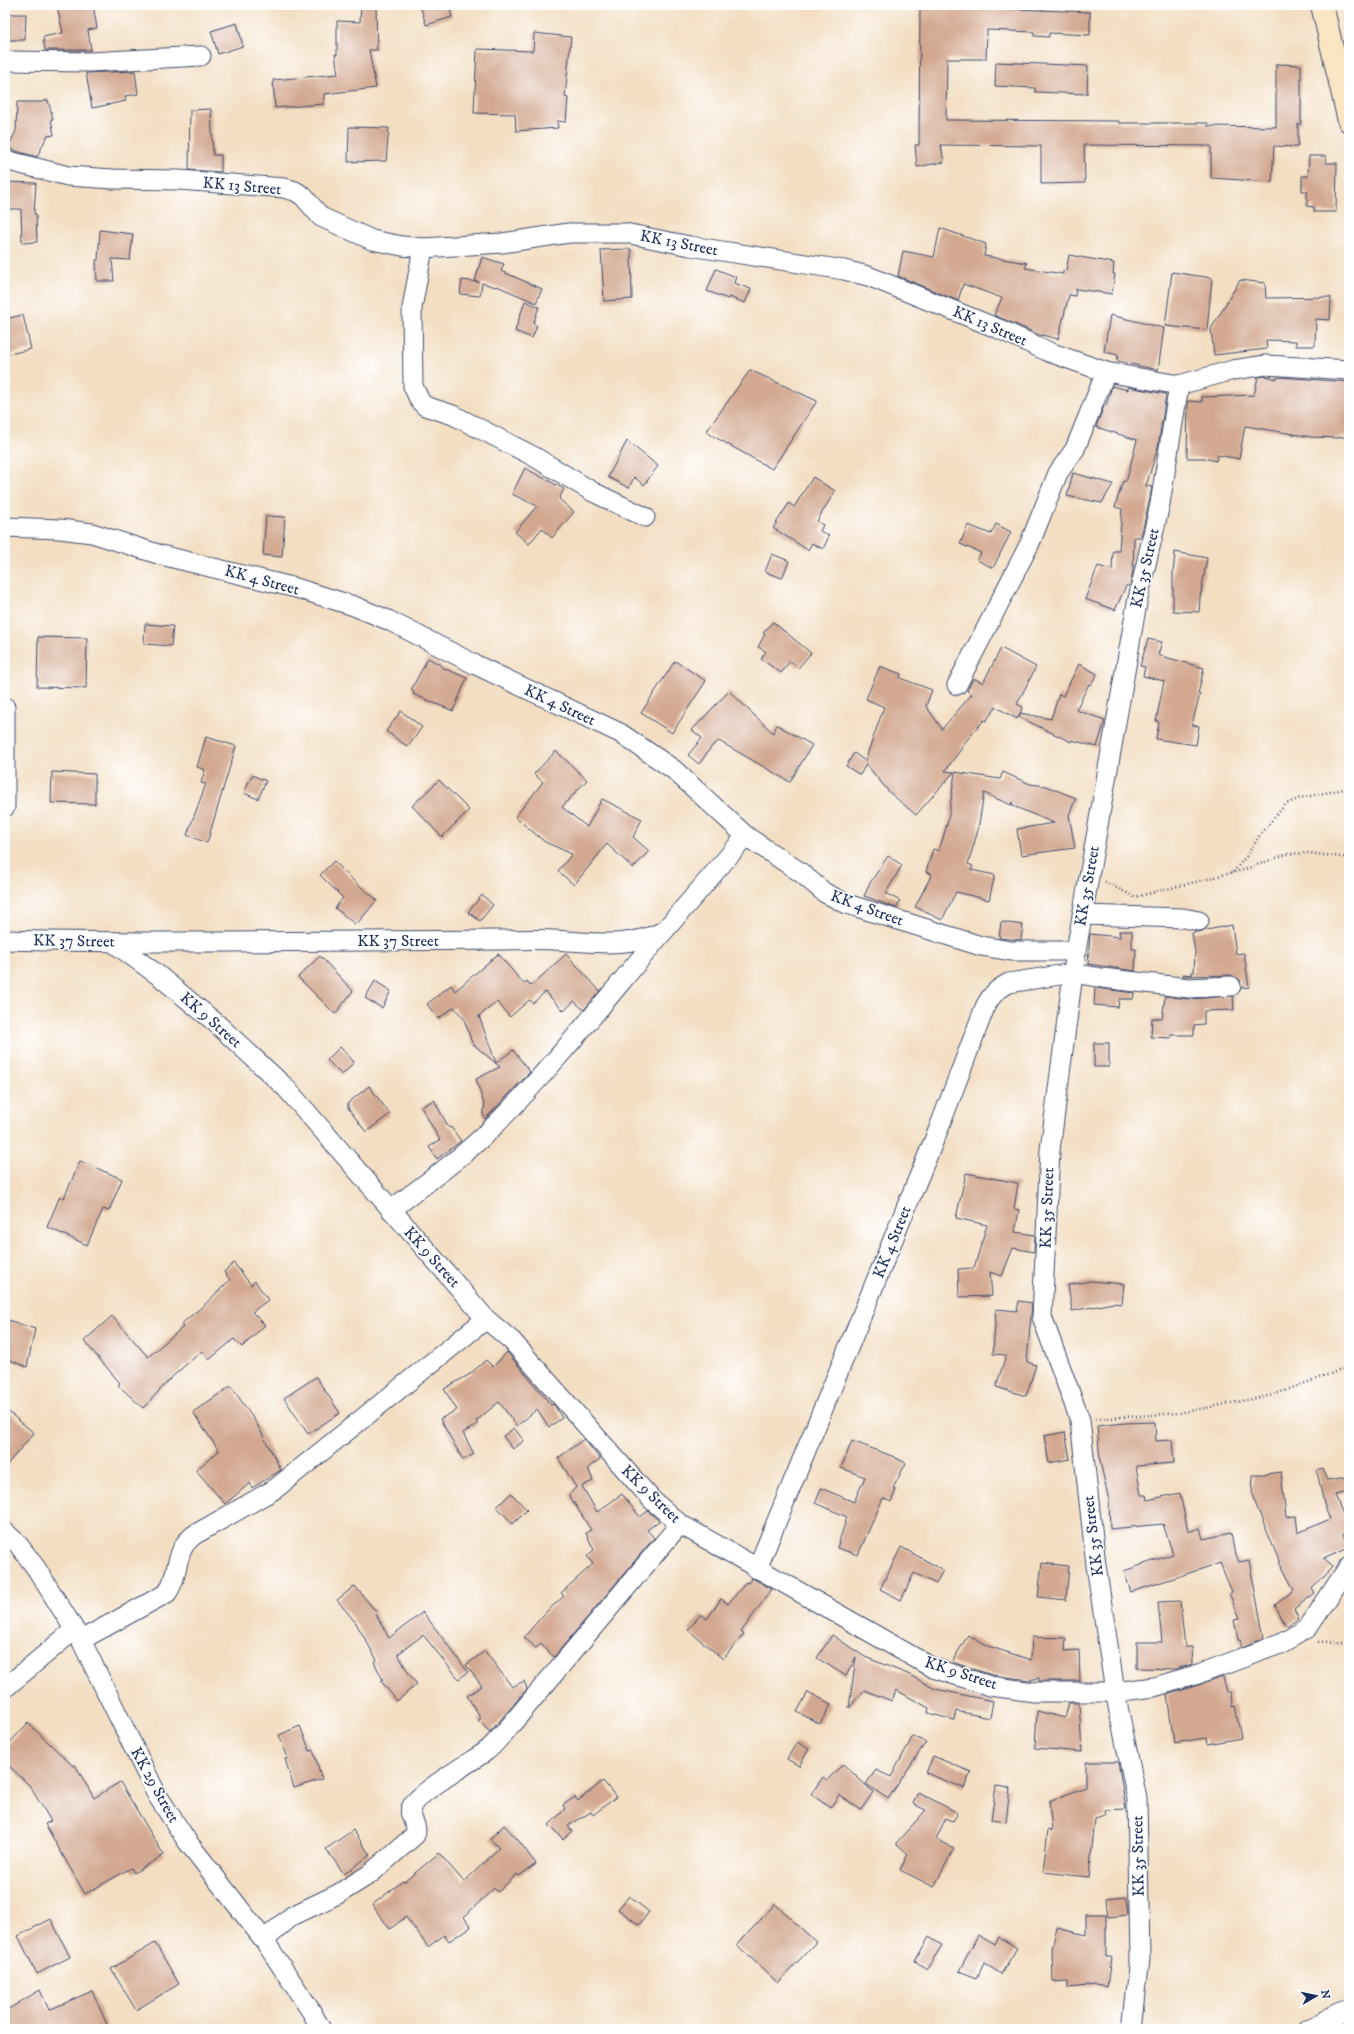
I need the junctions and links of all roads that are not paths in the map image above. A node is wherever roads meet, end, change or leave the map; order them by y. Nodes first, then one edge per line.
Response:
1 (1322, 5) edge
2 (201, 56) dead end
3 (5, 61) edge
4 (1349, 121) edge
5 (5, 160) edge
6 (424, 248) junction
7 (1349, 370) edge
8 (1106, 372) junction
9 (1179, 385) junction
10 (645, 517) dead end
11 (5, 527) edge
12 (957, 685) dead end
13 (5, 707) edge
14 (5, 807) edge
15 (746, 836) junction
16 (1082, 916) junction
17 (1199, 921) dead end
18 (664, 931) junction
19 (5, 940) edge
20 (114, 943) junction
21 (1076, 951) junction
22 (1073, 972) junction
23 (1231, 986) dead end
24 (390, 1210) junction
25 (486, 1319) junction
26 (680, 1524) junction
27 (5, 1532) edge
28 (1349, 1566) edge
29 (758, 1569) junction
30 (78, 1635) junction
31 (5, 1688) edge
32 (1115, 1692) junction
33 (264, 1940) junction
34 (1340, 2020) edge
35 (321, 2029) edge
36 (1132, 2029) edge
37 (1310, 2029) edge

1 - 4 main road
2 - 3 street
5 - 6 street, KK 13 Street
6 - 8 street, KK 13 Street
6 - 10 street
7 - 9 street, KK 13 Street
8 - 9 street, KK 13 Street
8 - 12 street
9 - 16 street, KK 35 Street
11 - 15 street, KK 4 Street
13 - 14 street
15 - 18 street, KK 37 Street
15 - 21 street, KK 4 Street
16 - 17 street
16 - 21 street, KK 35 Street
18 - 20 street, KK 37 Street
18 - 24 street
19 - 20 street, KK 37 Street
20 - 24 street, KK 9 Street
21 - 22 street, KK 35 Street
22 - 23 street
22 - 29 street, KK 4 Street
22 - 32 street, KK 35 Street
24 - 25 street, KK 9 Street
25 - 26 street, KK 9 Street
25 - 30 street
26 - 29 street, KK 9 Street
26 - 33 street
27 - 30 street, KK 29 Street
28 - 32 street, KK 9 Street
29 - 32 street, KK 9 Street
30 - 31 street
30 - 33 street, KK 29 Street
32 - 36 street, KK 35 Street
33 - 35 street, KK 29 Street
34 - 37 street

